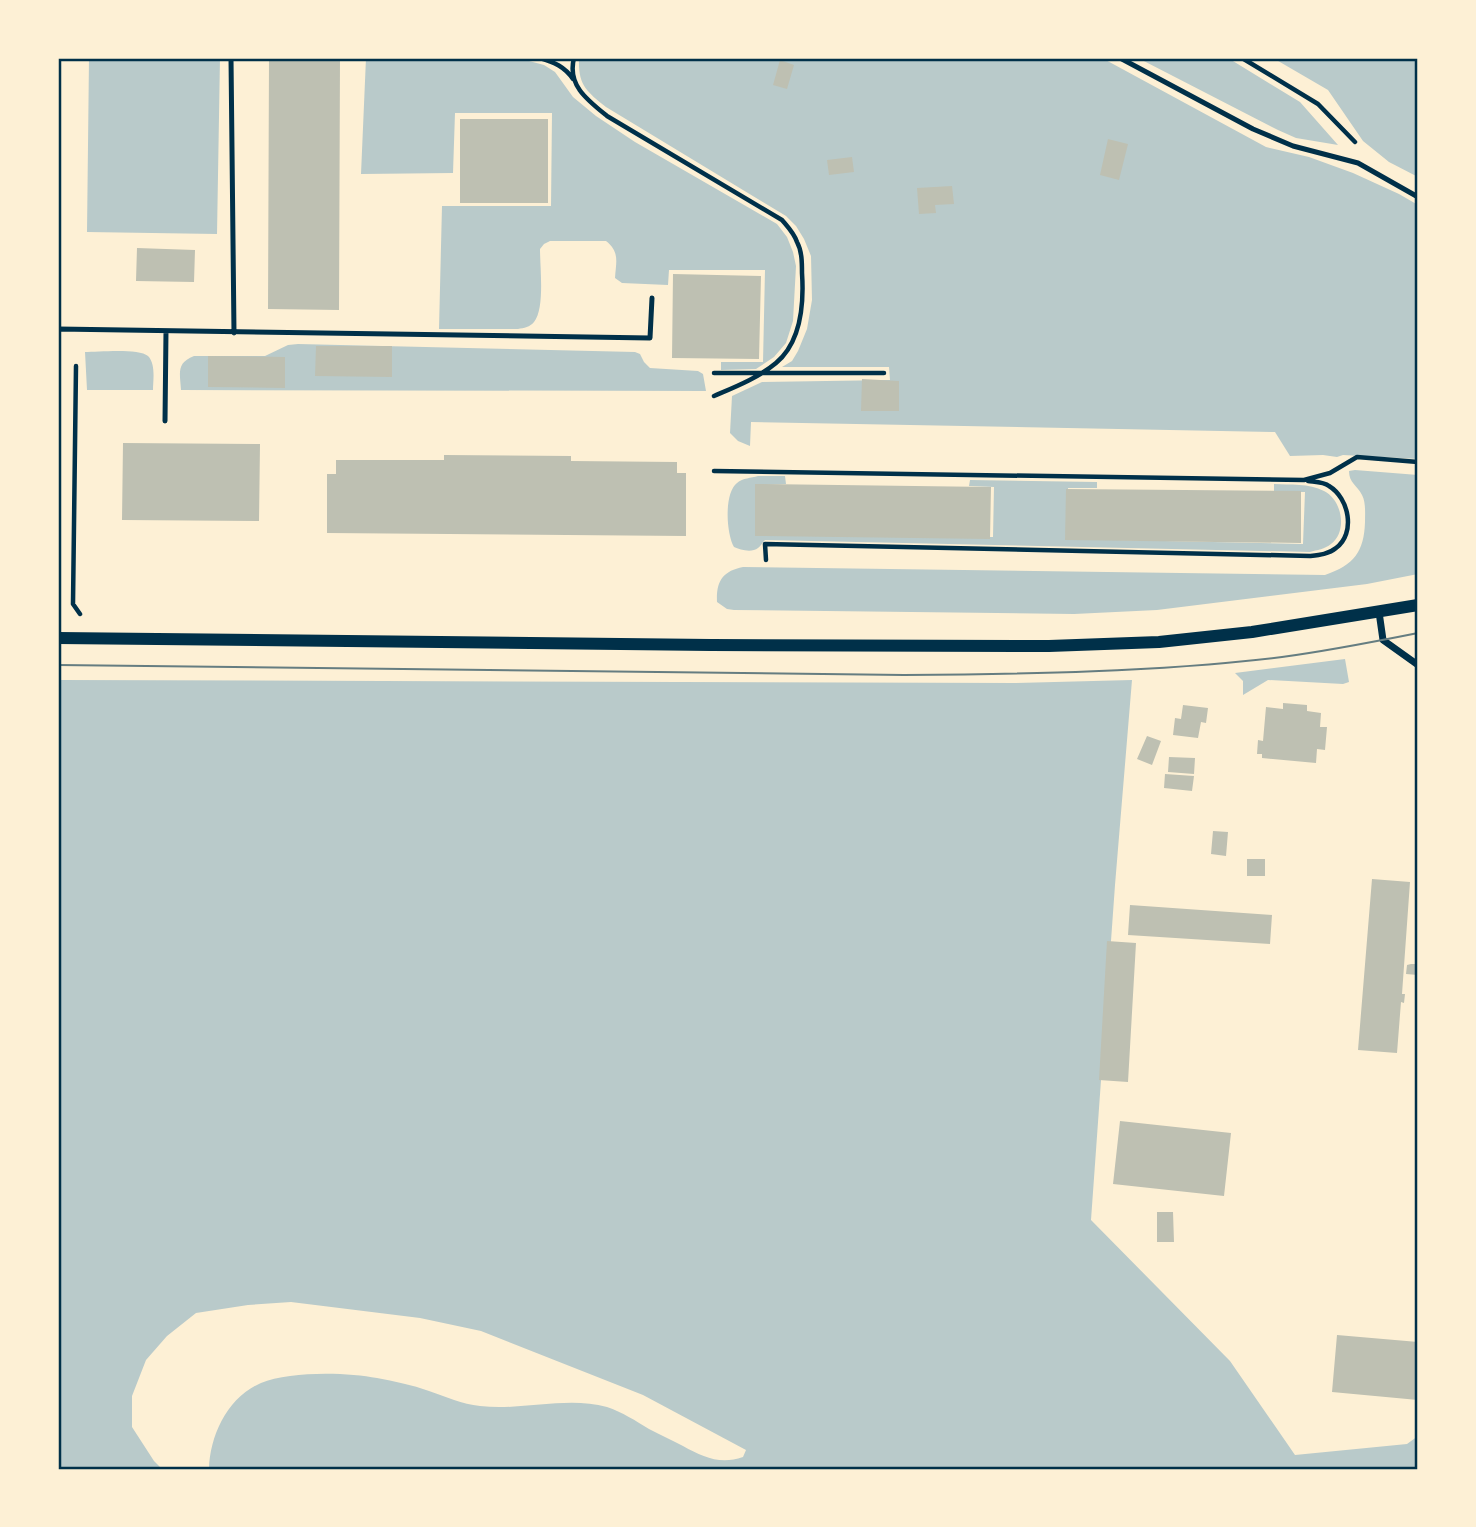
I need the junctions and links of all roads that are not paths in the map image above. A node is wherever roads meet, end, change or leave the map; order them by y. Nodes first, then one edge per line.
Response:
1 (231, 58) edge
2 (1120, 58) edge
3 (1418, 197) edge
4 (652, 298) dead end
5 (166, 331) junction
6 (234, 332) junction
7 (58, 357) edge
8 (165, 421) dead end
9 (1418, 605) edge
10 (1379, 612) junction
11 (58, 638) edge
12 (1418, 665) edge

1 - 6 lane
2 - 3 lane
4 - 6 lane
5 - 6 lane
5 - 7 lane
5 - 8 lane
9 - 10 street
10 - 11 street
10 - 12 street

